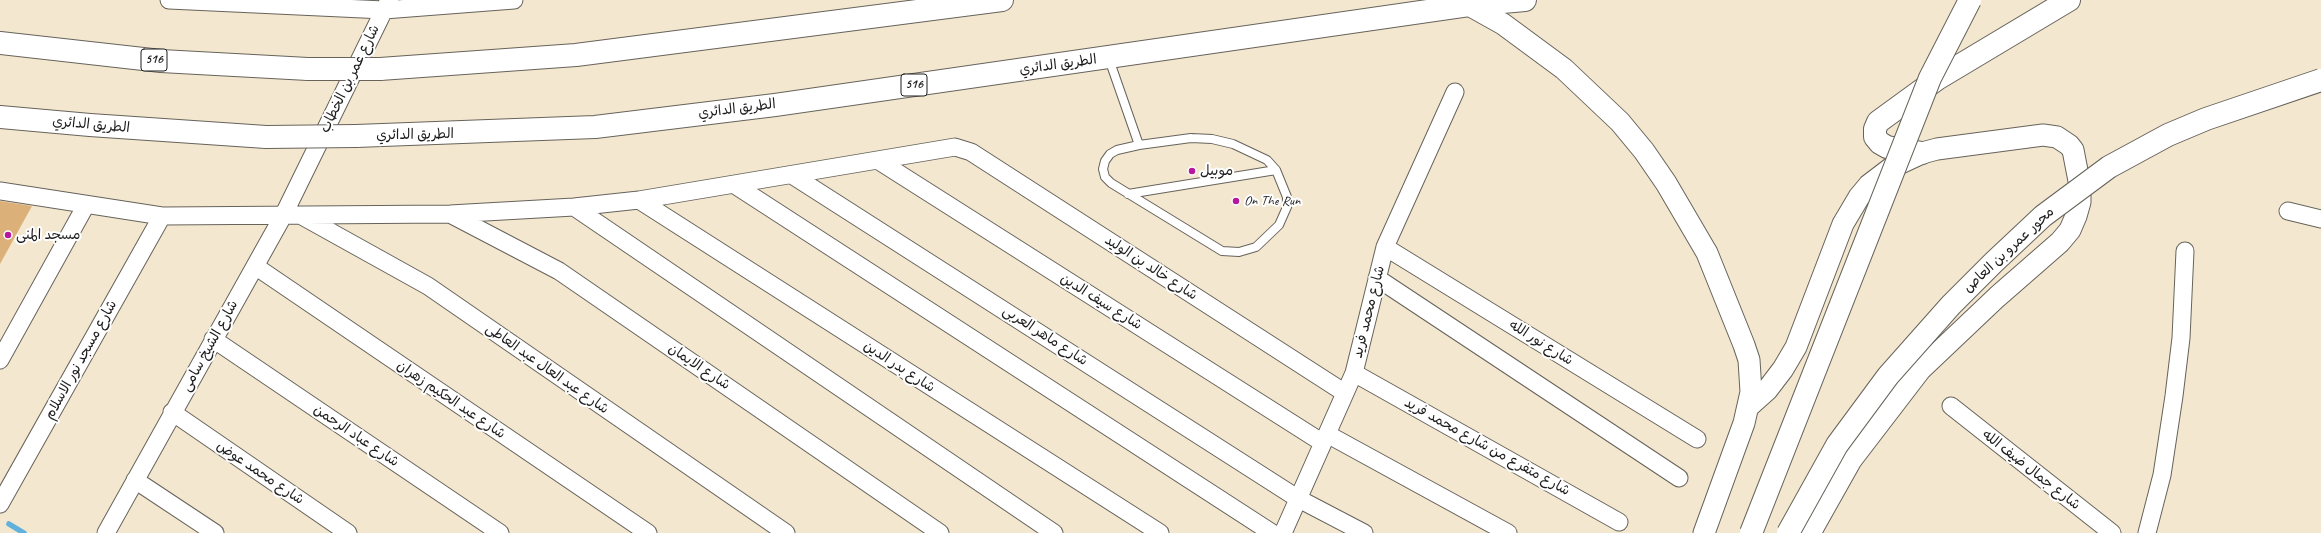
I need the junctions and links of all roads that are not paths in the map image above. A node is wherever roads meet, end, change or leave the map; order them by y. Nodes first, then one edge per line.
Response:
1 (169, 0) edge
2 (514, 0) edge
3 (1002, 0) edge
4 (1525, 0) edge
5 (1970, 0) edge
6 (2069, 0) edge
7 (1474, 2) edge
8 (386, 5) edge
9 (0, 43) edge
10 (1108, 58) junction
11 (2321, 80) edge
12 (1455, 92) dead end
13 (0, 117) edge
14 (1140, 145) junction
15 (1922, 153) junction
16 (311, 157) joint
17 (879, 160) junction
18 (1276, 170) junction
19 (792, 175) junction
20 (735, 185) junction
21 (0, 191) edge
22 (1128, 194) junction
23 (638, 200) junction
24 (86, 205) junction
25 (574, 207) junction
26 (2288, 212) dead end
27 (450, 214) junction
28 (162, 216) junction
29 (283, 216) junction
30 (301, 216) junction
31 (2321, 219) edge
32 (1385, 247) junction
33 (2185, 251) dead end
34 (255, 266) junction
35 (1377, 278) junction
36 (213, 339) junction
37 (0, 360) edge
38 (1354, 373) junction
39 (1345, 393) junction
40 (1951, 406) dead end
41 (1748, 407) junction
42 (172, 412) junction
43 (1325, 439) junction
44 (1697, 439) dead end
45 (1679, 478) dead end
46 (135, 480) junction
47 (1297, 498) junction
48 (0, 504) edge
49 (1619, 522) dead end
50 (106, 533) edge
51 (215, 533) edge
52 (348, 533) edge
53 (500, 533) edge
54 (648, 533) edge
55 (786, 533) edge
56 (940, 533) edge
57 (1054, 533) edge
58 (1160, 533) edge
59 (1272, 533) edge
60 (1283, 533) edge
61 (1364, 533) edge
62 (1508, 533) edge
63 (1704, 533) edge
64 (1751, 533) edge
65 (1788, 533) edge
66 (1810, 533) edge
67 (2112, 533) edge
68 (2147, 533) edge

1 - 8 street
2 - 8 street
3 - 9 main road, 516, bridge
4 - 7 main road, الطريق الدائري / 516
5 - 64 main road, bridge
6 - 15 main road
7 - 10 main road, الطريق الدائري / 516
7 - 41 street
8 - 16 street, شارع عمر بن الخطاب
10 - 13 main road, الطريق الدائري / 516, bridge
10 - 14 lane
11 - 65 main road, محور عمرو بن العاص, bridge
12 - 32 street, شارع محمد فريد
14 - 18 lane
14 - 22 lane
15 - 41 street
15 - 66 street
16 - 29 street, شارع الشيخ سامى
17 - 19 street
17 - 39 street, شارع خالد بن الوليد
17 - 43 street, شارع سيف الدين
18 - 22 lane
18 - 22 lane
19 - 20 street
19 - 47 street, شارع ماهر العربى
20 - 23 street
20 - 59 street
21 - 24 street
23 - 25 street
23 - 58 street, شارع بدر الدين
24 - 28 street
24 - 37 street
25 - 27 street
25 - 57 street
26 - 31 street
27 - 30 street
27 - 56 street, شارع الايمان
28 - 29 street
28 - 48 street, شارع مسجد نور الاسلام
29 - 30 street
29 - 34 street, شارع الشيخ سامى
30 - 55 street, شارع عبد العال عبد العاطى
32 - 35 street, شارع محمد فريد
32 - 44 street, شارع نور الله
33 - 68 street
34 - 36 street, شارع الشيخ سامى
34 - 54 street, شارع عبد الحكيم زهران
35 - 38 street, شارع محمد فريد
35 - 45 street
36 - 42 street, شارع الشيخ سامى
36 - 53 street, شارع عباد الرحمن
38 - 39 street, شارع محمد فريد
38 - 49 street, شارع متفرع من شارع محمد فريد
39 - 43 street, شارع محمد فريد
40 - 67 street, شارع جمال ضيف الله
41 - 63 street
42 - 46 street, شارع الشيخ سامى
42 - 52 street, شارع محمد عوض
43 - 47 street, شارع محمد فريد
43 - 62 street, شارع سيف الدين
46 - 50 street, شارع الشيخ سامى
46 - 51 street
47 - 60 street, شارع محمد فريد
47 - 61 street, شارع ماهر العربى

